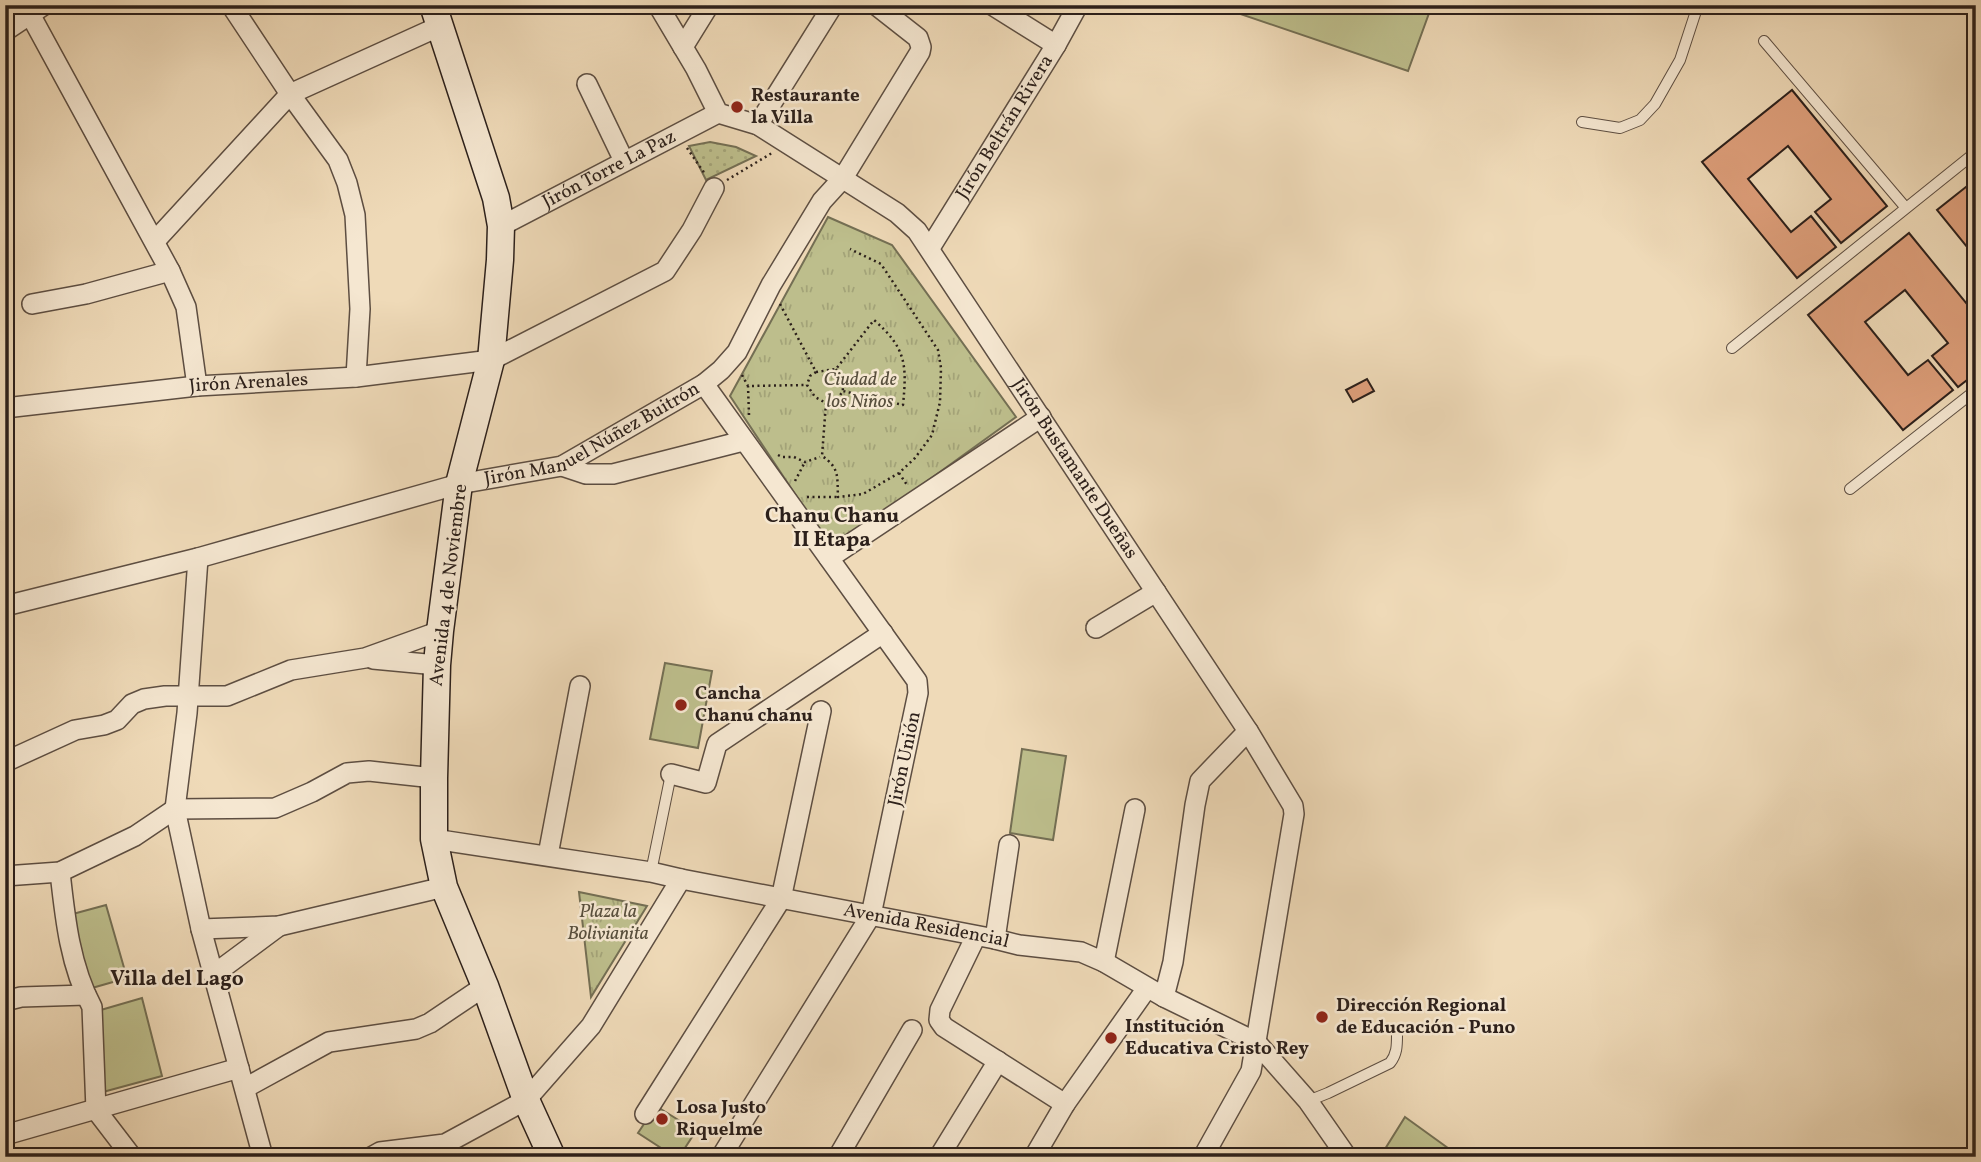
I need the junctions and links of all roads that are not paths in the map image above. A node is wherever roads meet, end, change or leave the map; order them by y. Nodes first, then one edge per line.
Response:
1 (230, 5) edge
2 (658, 5) edge
3 (709, 5) edge
4 (833, 5) edge
5 (876, 5) edge
6 (992, 5) edge
7 (1078, 5) edge
8 (1698, 5) edge
9 (33, 8) edge
10 (437, 15) edge
11 (5, 30) edge
12 (1764, 41) dead end
13 (1056, 45) junction
14 (683, 47) junction
15 (587, 84) dead end
16 (290, 94) junction
17 (718, 113) junction
18 (1582, 122) dead end
19 (758, 125) junction
20 (1976, 152) edge
21 (624, 161) junction
22 (843, 178) junction
23 (714, 188) road end
24 (1906, 208) junction
25 (501, 226) junction
26 (155, 241) junction
27 (930, 248) junction
28 (170, 271) junction
29 (32, 304) dead end
30 (1732, 348) dead end
31 (491, 360) junction
32 (356, 377) junction
33 (704, 384) junction
34 (197, 386) junction
35 (1976, 390) edge
36 (5, 408) edge
37 (1041, 417) junction
38 (743, 441) junction
39 (562, 466) junction
40 (459, 484) junction
41 (1850, 489) dead end
42 (198, 558) junction
43 (829, 558) junction
44 (1156, 592) junction
45 (5, 606) edge
46 (1096, 628) dead end
47 (440, 631) junction
48 (883, 633) junction
49 (365, 658) junction
50 (437, 664) junction
51 (580, 686) dead end
52 (187, 697) junction
53 (821, 711) dead end
54 (1248, 731) junction
55 (5, 762) edge
56 (671, 774) joint
57 (434, 778) junction
58 (175, 809) junction
59 (1135, 809) dead end
60 (434, 839) junction
61 (1009, 845) dead end
62 (548, 855) junction
63 (60, 872) junction
64 (651, 872) junction
65 (5, 876) edge
66 (681, 879) junction
67 (444, 887) junction
68 (781, 899) junction
69 (871, 915) junction
70 (279, 926) junction
71 (201, 929) junction
72 (986, 937) junction
73 (1104, 962) junction
74 (213, 975) junction
75 (485, 986) junction
76 (1155, 993) junction
77 (86, 995) junction
78 (5, 1001) edge
79 (912, 1030) dead end
80 (1398, 1035) dead end
81 (1256, 1042) junction
82 (998, 1061) junction
83 (239, 1068) junction
84 (245, 1088) junction
85 (526, 1100) junction
86 (1308, 1101) junction
87 (1065, 1104) junction
88 (96, 1110) junction
89 (645, 1114) dead end
90 (5, 1135) edge
91 (132, 1157) edge
92 (263, 1157) edge
93 (371, 1157) edge
94 (552, 1157) edge
95 (721, 1157) edge
96 (838, 1157) edge
97 (939, 1157) edge
98 (1034, 1157) edge
99 (1203, 1157) edge
100 (1347, 1157) edge

1 - 16 street
2 - 14 street
3 - 14 street
4 - 19 street
5 - 22 street, Jirón Manuel Núñez Buitrón
6 - 13 street
7 - 13 street, Jirón Beltrán Rivera
8 - 18 lane
9 - 11 street
9 - 26 street
10 - 16 street
10 - 25 street, Avenida 4 de Noviembre
12 - 24 lane
13 - 27 street, Jirón Beltrán Rivera
14 - 17 street
15 - 21 street
16 - 26 street
16 - 32 street
17 - 19 street, Jirón Bustamante Dueñas
17 - 21 street, Jirón Torre La Paz
19 - 22 street, Jirón Bustamante Dueñas
20 - 24 lane
21 - 25 street, Jirón Torre La Paz
22 - 27 street, Jirón Bustamante Dueñas
22 - 33 street, Jirón Manuel Núñez Buitrón
23 - 31 street, Jirón Arenales
24 - 30 lane
25 - 31 street, Avenida 4 de Noviembre
26 - 28 street
27 - 37 street, Jirón Bustamante Dueñas
28 - 29 street
28 - 34 street
31 - 32 street, Jirón Arenales
31 - 40 street, Avenida 4 de Noviembre
32 - 34 street, Jirón Arenales
33 - 38 street, Jirón Unión
33 - 39 street, Jirón Manuel Núñez Buitrón
34 - 36 street, Jirón Arenales
35 - 41 lane
37 - 43 street
37 - 44 street, Jirón Bustamante Dueñas
38 - 39 street
38 - 43 street, Jirón Unión
39 - 40 street, Jirón Manuel Núñez Buitrón
40 - 42 street, Jirón Manuel Núñez Buitrón
40 - 47 street, Avenida 4 de Noviembre
42 - 45 street, Jirón Manuel Núñez Buitrón
42 - 52 street
43 - 48 street, Jirón Unión
44 - 46 street
44 - 54 street, Jirón Bustamante Dueñas
47 - 49 street
47 - 50 street, Avenida 4 de Noviembre
48 - 56 street
48 - 69 street, Jirón Unión
49 - 50 street
49 - 52 street
50 - 57 street, Avenida 4 de Noviembre
51 - 62 street
52 - 55 street
52 - 58 street
53 - 68 street
54 - 76 street
54 - 81 street, Jirón Bustamante Dueñas
56 - 64 lane
57 - 58 street
57 - 60 street, Avenida 4 de Noviembre
58 - 63 street
58 - 71 street
59 - 73 street
60 - 62 street, Avenida Residencial
60 - 67 street, Avenida 4 de Noviembre
61 - 72 street
62 - 64 street, Avenida Residencial
63 - 65 street
63 - 77 street
64 - 66 street, Avenida Residencial
66 - 68 street, Avenida Residencial
66 - 85 street
67 - 70 street
67 - 75 street, Avenida 4 de Noviembre
68 - 69 street, Avenida Residencial
68 - 89 street
69 - 72 street, Avenida Residencial
69 - 95 street, Jirón Unión
70 - 71 street
70 - 74 street
71 - 74 street
72 - 73 street, Avenida Residencial
72 - 82 street
73 - 76 street, Avenida Residencial
74 - 83 street
75 - 84 street
75 - 85 street, Avenida 4 de Noviembre
76 - 81 street, Avenida Residencial
76 - 87 street
77 - 78 street
77 - 88 street
79 - 96 street
80 - 86 lane
81 - 86 street, Avenida Residencial
81 - 99 street, Jirón Bustamante Dueñas
82 - 87 street
82 - 97 street
83 - 84 street
83 - 88 street
84 - 92 street
85 - 93 street
85 - 94 street, Avenida 4 de Noviembre
86 - 100 street, Avenida Residencial
87 - 98 street
88 - 90 street
88 - 91 street

